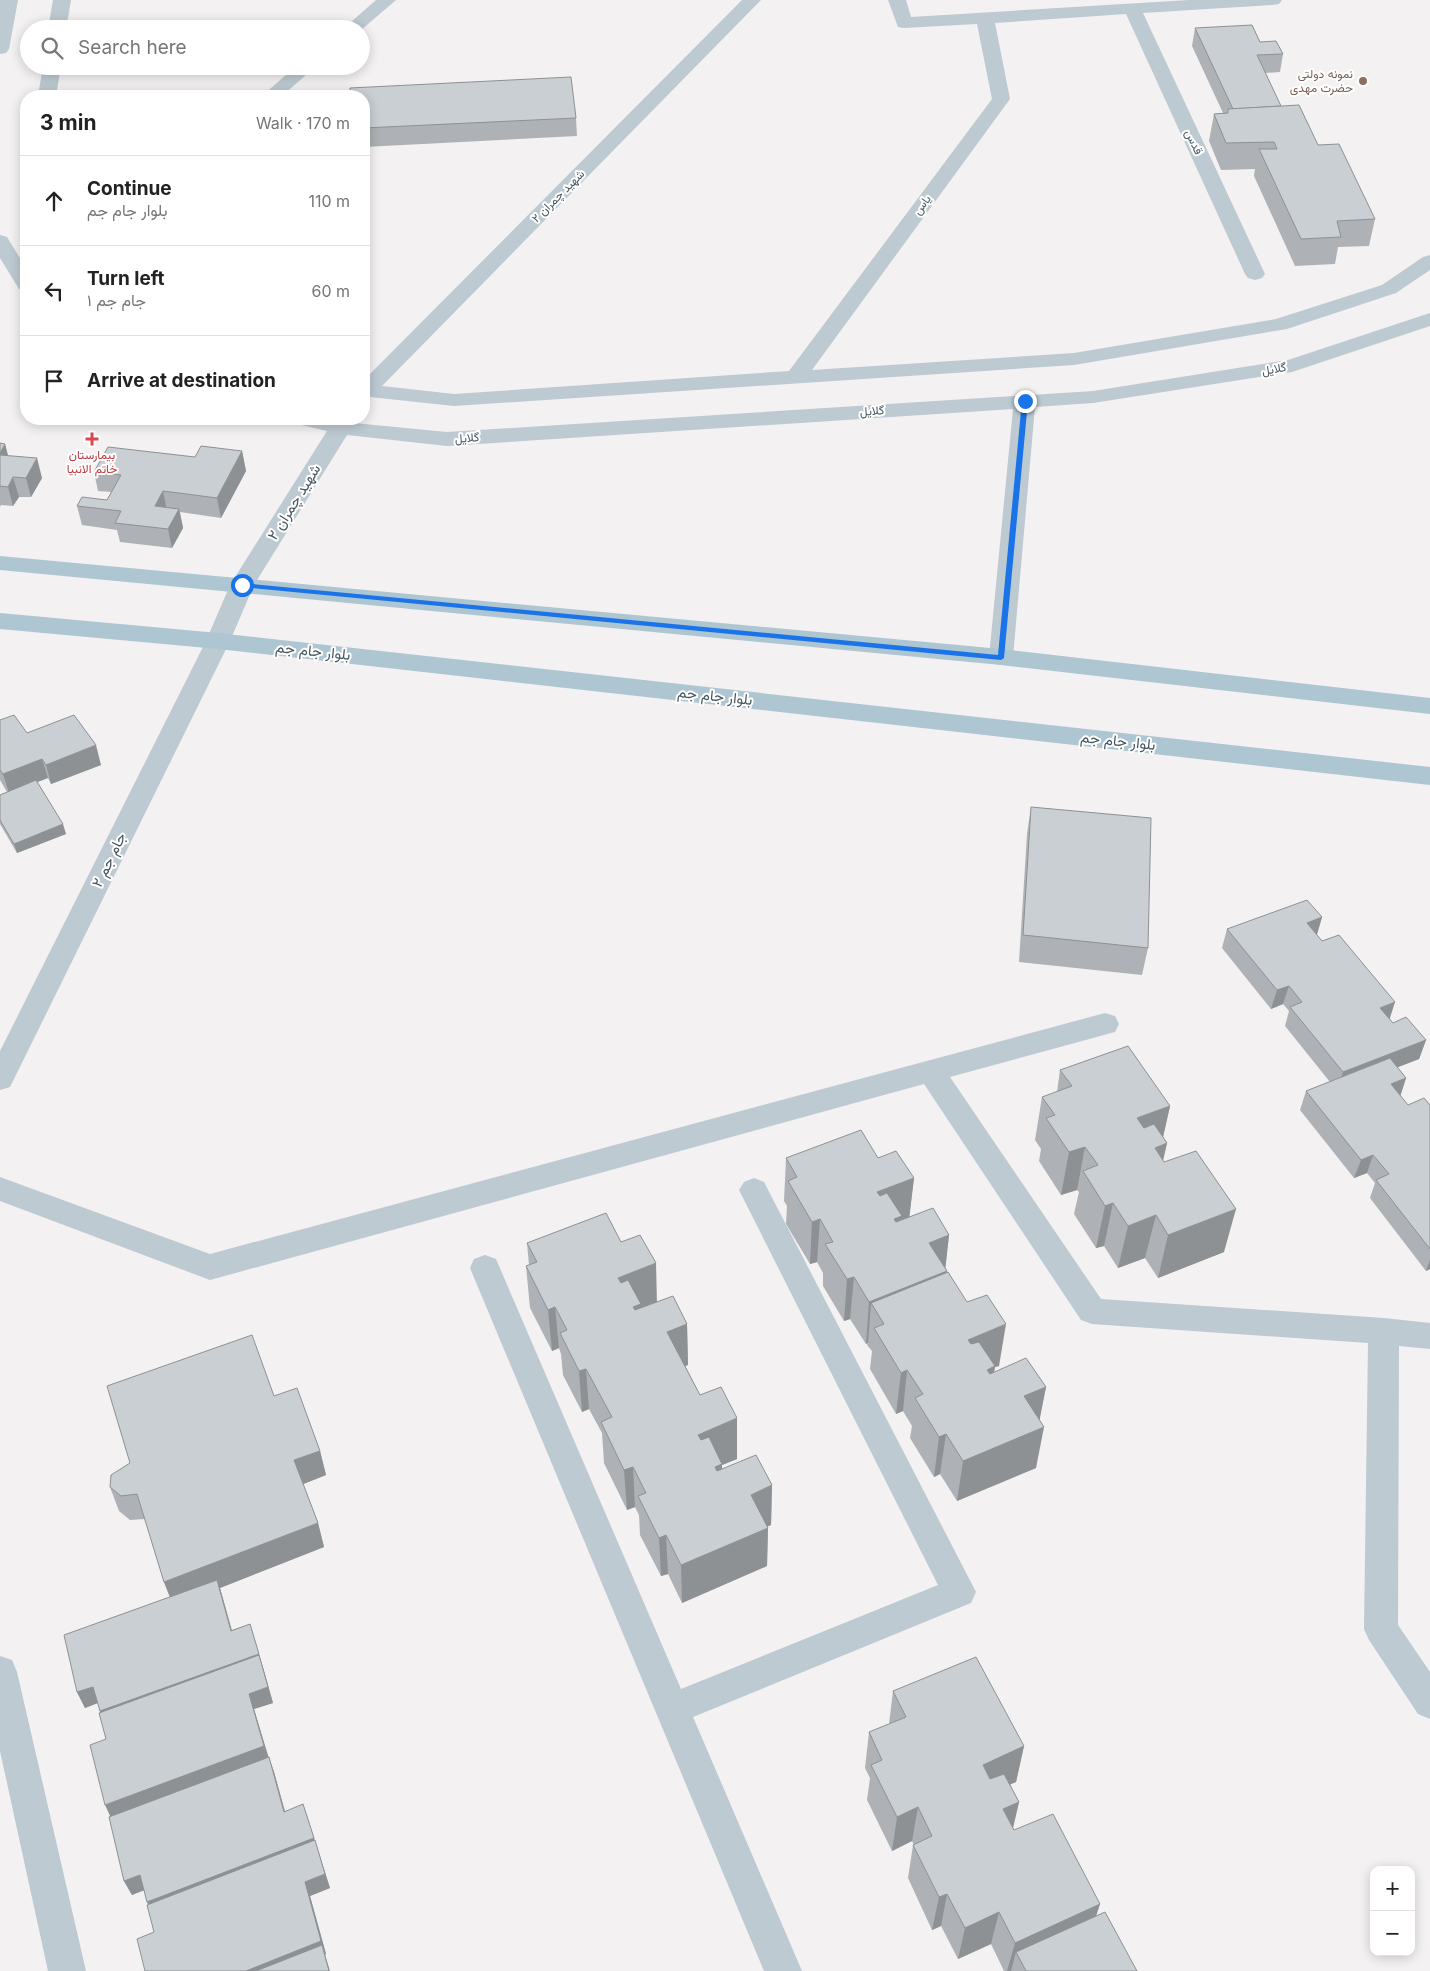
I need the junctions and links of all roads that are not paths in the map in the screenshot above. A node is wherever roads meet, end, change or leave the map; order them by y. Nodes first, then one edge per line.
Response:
1 (9, 0) edge
2 (62, 0) edge
3 (387, 0) edge
4 (752, 0) edge
5 (897, 0) edge
6 (1273, 0) edge
7 (1132, 9) junction
8 (985, 18) junction
9 (59, 20) edge
10 (363, 20) edge
11 (0, 49) edge
12 (50, 75) edge
13 (296, 75) edge
14 (48, 90) edge
15 (278, 90) edge
16 (0, 241) edge
17 (1430, 261) edge
18 (1255, 274) dead end
19 (20, 275) edge
20 (1430, 319) edge
21 (795, 378) junction
22 (370, 385) edge
23 (370, 392) edge
24 (1025, 401) junction
25 (342, 425) edge
26 (356, 425) edge
27 (0, 563) edge
28 (242, 585) junction
29 (0, 621) edge
30 (218, 641) junction
31 (1001, 658) junction
32 (1430, 706) edge
33 (1430, 776) edge
34 (1105, 1024) dead end
35 (931, 1071) junction
36 (0, 1078) edge
37 (0, 1189) edge
38 (754, 1190) dead end
39 (485, 1268) dead end
40 (1384, 1331) junction
41 (1430, 1336) edge
42 (0, 1672) edge
43 (1430, 1702) edge
44 (672, 1709) junction
45 (10, 1761) edge
46 (68, 1971) edge
47 (783, 1971) edge

1 - 11 street
2 - 9 street
3 - 10 street
4 - 22 street, شهید چمران ۲
5 - 8 street
6 - 7 street
7 - 8 street
7 - 18 street, قدس
8 - 21 street, یاس
12 - 14 street
13 - 15 street
16 - 19 street
17 - 21 street
20 - 24 street, گلایل
21 - 23 street
24 - 26 street, گلایل
24 - 31 street
25 - 28 street, شهید چمران ۲
27 - 28 main road
28 - 30 street, شهید چمران ۲
28 - 31 main road
29 - 30 main road, بلوار جام جم
30 - 33 main road, بلوار جام جم
30 - 36 street, جام جم ۲
31 - 32 main road
34 - 35 street
35 - 37 street
35 - 40 street
38 - 44 street
39 - 44 street
40 - 41 street
40 - 43 street
42 - 45 street
44 - 47 street
45 - 46 street

